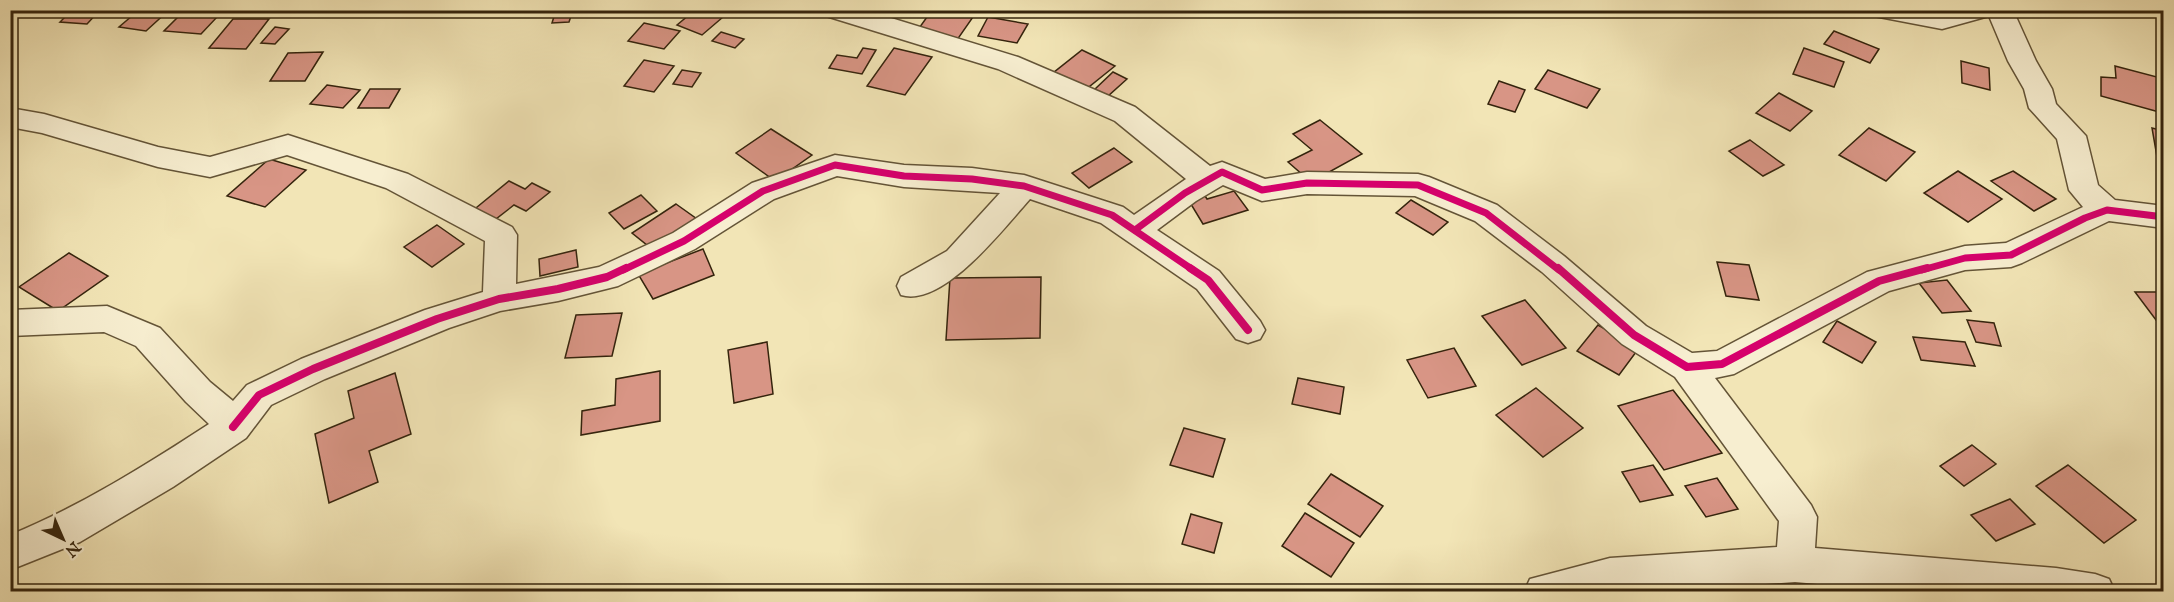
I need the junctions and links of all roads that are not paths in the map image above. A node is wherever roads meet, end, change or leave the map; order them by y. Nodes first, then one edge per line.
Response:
1 (835, 10) edge
2 (1882, 10) edge
3 (1982, 10) edge
4 (2000, 10) edge
5 (10, 117) edge
6 (1208, 180) junction
7 (1024, 186) junction
8 (2108, 210) junction
9 (2163, 217) edge
10 (1135, 230) junction
11 (912, 286) dead end
12 (499, 299) junction
13 (10, 323) edge
14 (1248, 330) dead end
15 (1687, 368) junction
16 (233, 427) junction
17 (11, 553) edge
18 (1795, 564) junction
19 (1544, 591) edge
20 (2095, 591) edge

1 - 6 street
2 - 3 street
4 - 8 street
5 - 12 street
6 - 10 street
6 - 15 street
7 - 10 street
7 - 11 street
7 - 12 street
8 - 9 street
8 - 15 street
10 - 14 street
12 - 16 street
13 - 16 street
15 - 18 street
16 - 17 street
18 - 19 street
18 - 20 street

